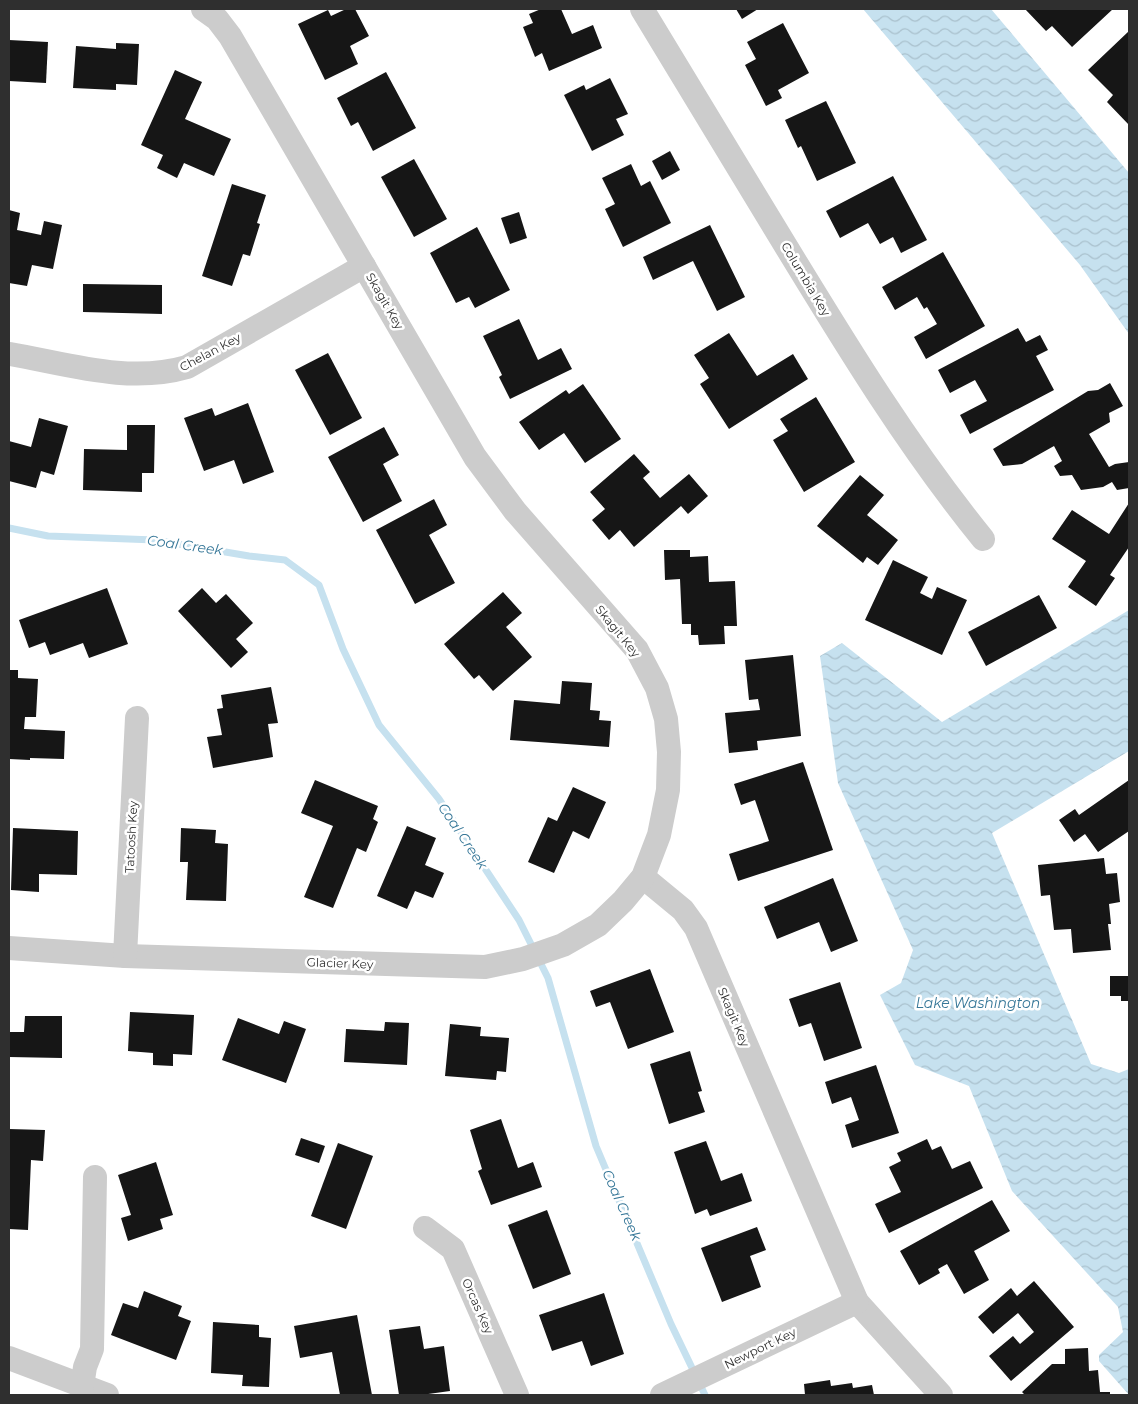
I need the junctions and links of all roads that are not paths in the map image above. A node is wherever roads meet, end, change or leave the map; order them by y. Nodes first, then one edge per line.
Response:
1 (203, 9) edge
2 (642, 9) edge
3 (364, 266) junction
4 (10, 354) edge
5 (983, 539) dead end
6 (137, 718) dead end
7 (643, 877) junction
8 (9, 948) edge
9 (125, 956) junction
10 (95, 1177) dead end
11 (425, 1228) dead end
12 (857, 1302) junction
13 (9, 1358) edge
14 (82, 1386) junction
15 (672, 1390) edge
16 (107, 1395) edge
17 (516, 1395) edge
18 (941, 1395) edge

1 - 3 street, Skagit Key
2 - 5 street, Columbia Key
3 - 4 street, Chelan Key
3 - 7 street, Skagit Key
6 - 9 street, Tatoosh Key
7 - 9 street, Glacier Key
7 - 12 street, Skagit Key
8 - 9 street, Glacier Key
10 - 14 street
11 - 17 street, Orcas Key
12 - 15 street, Newport Key
12 - 18 street, Skagit Key
13 - 14 street
14 - 16 street

